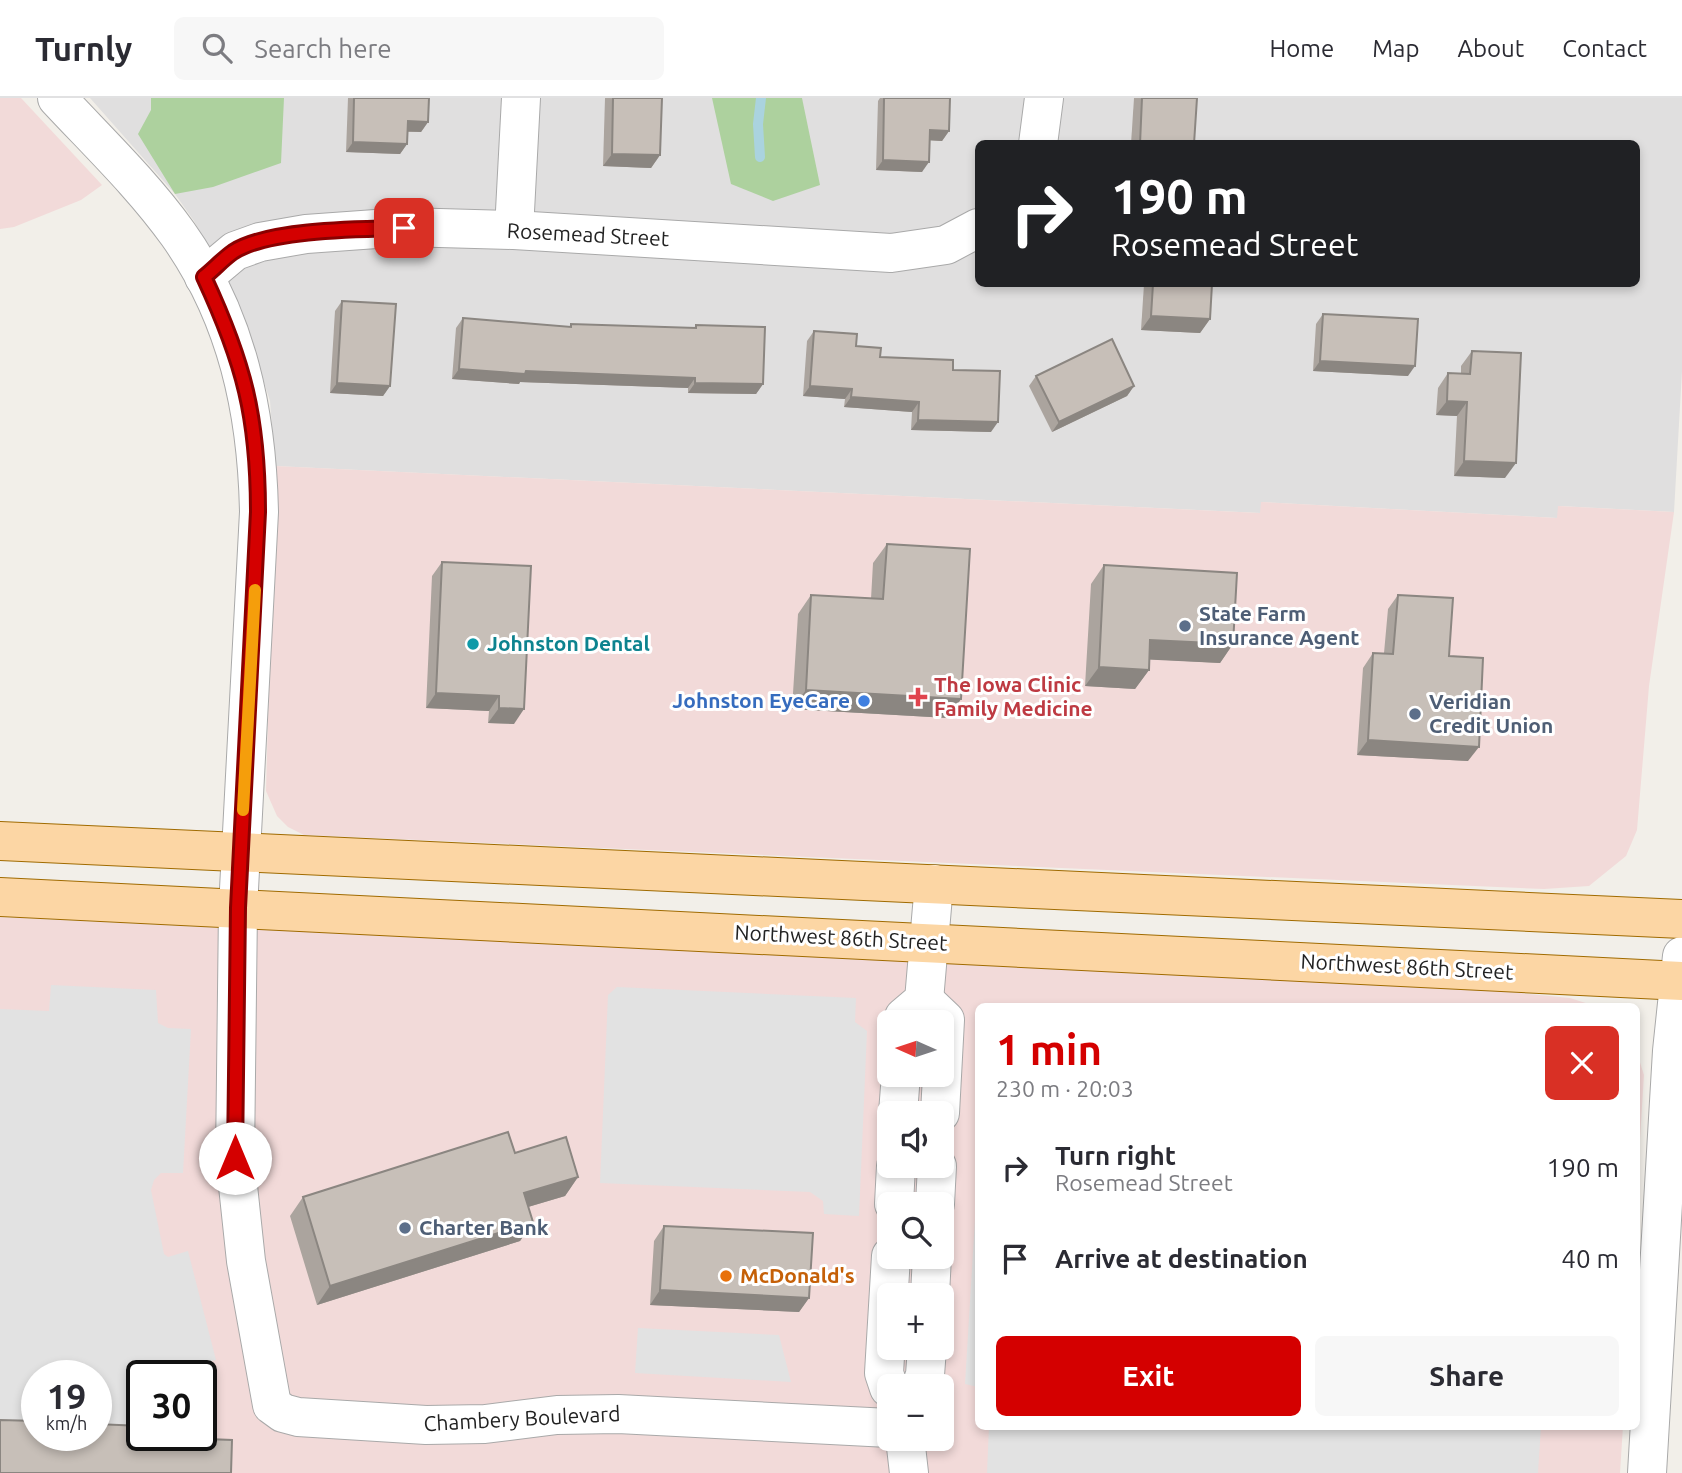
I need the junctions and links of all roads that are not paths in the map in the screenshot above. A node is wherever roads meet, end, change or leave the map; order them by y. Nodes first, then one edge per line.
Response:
1 (57, 98) edge
2 (521, 98) edge
3 (514, 230) junction
4 (962, 236) edge
5 (975, 259) edge
6 (204, 277) junction
7 (0, 841) edge
8 (241, 851) junction
9 (934, 884) junction
10 (0, 897) edge
11 (238, 908) junction
12 (1682, 919) edge
13 (929, 942) junction
14 (1681, 972) edge
15 (914, 1010) edge
16 (890, 1269) edge
17 (884, 1374) edge
18 (877, 1427) edge
19 (906, 1451) edge
20 (909, 1473) edge
21 (1647, 1473) edge

1 - 6 street, Chambery Boulevard
2 - 3 street
3 - 4 street, Rosemead Street
3 - 6 street, Rosemead Street
4 - 5 street
6 - 8 street, Chambery Boulevard
7 - 8 main road
8 - 9 main road
8 - 11 street, Chambery Boulevard
9 - 12 main road
9 - 13 street
10 - 11 main road, Northwest 86th Street
11 - 13 main road, Northwest 86th Street
11 - 18 street, Chambery Boulevard
13 - 14 main road, Northwest 86th Street
13 - 15 street
14 - 21 street
16 - 17 street
19 - 20 street

